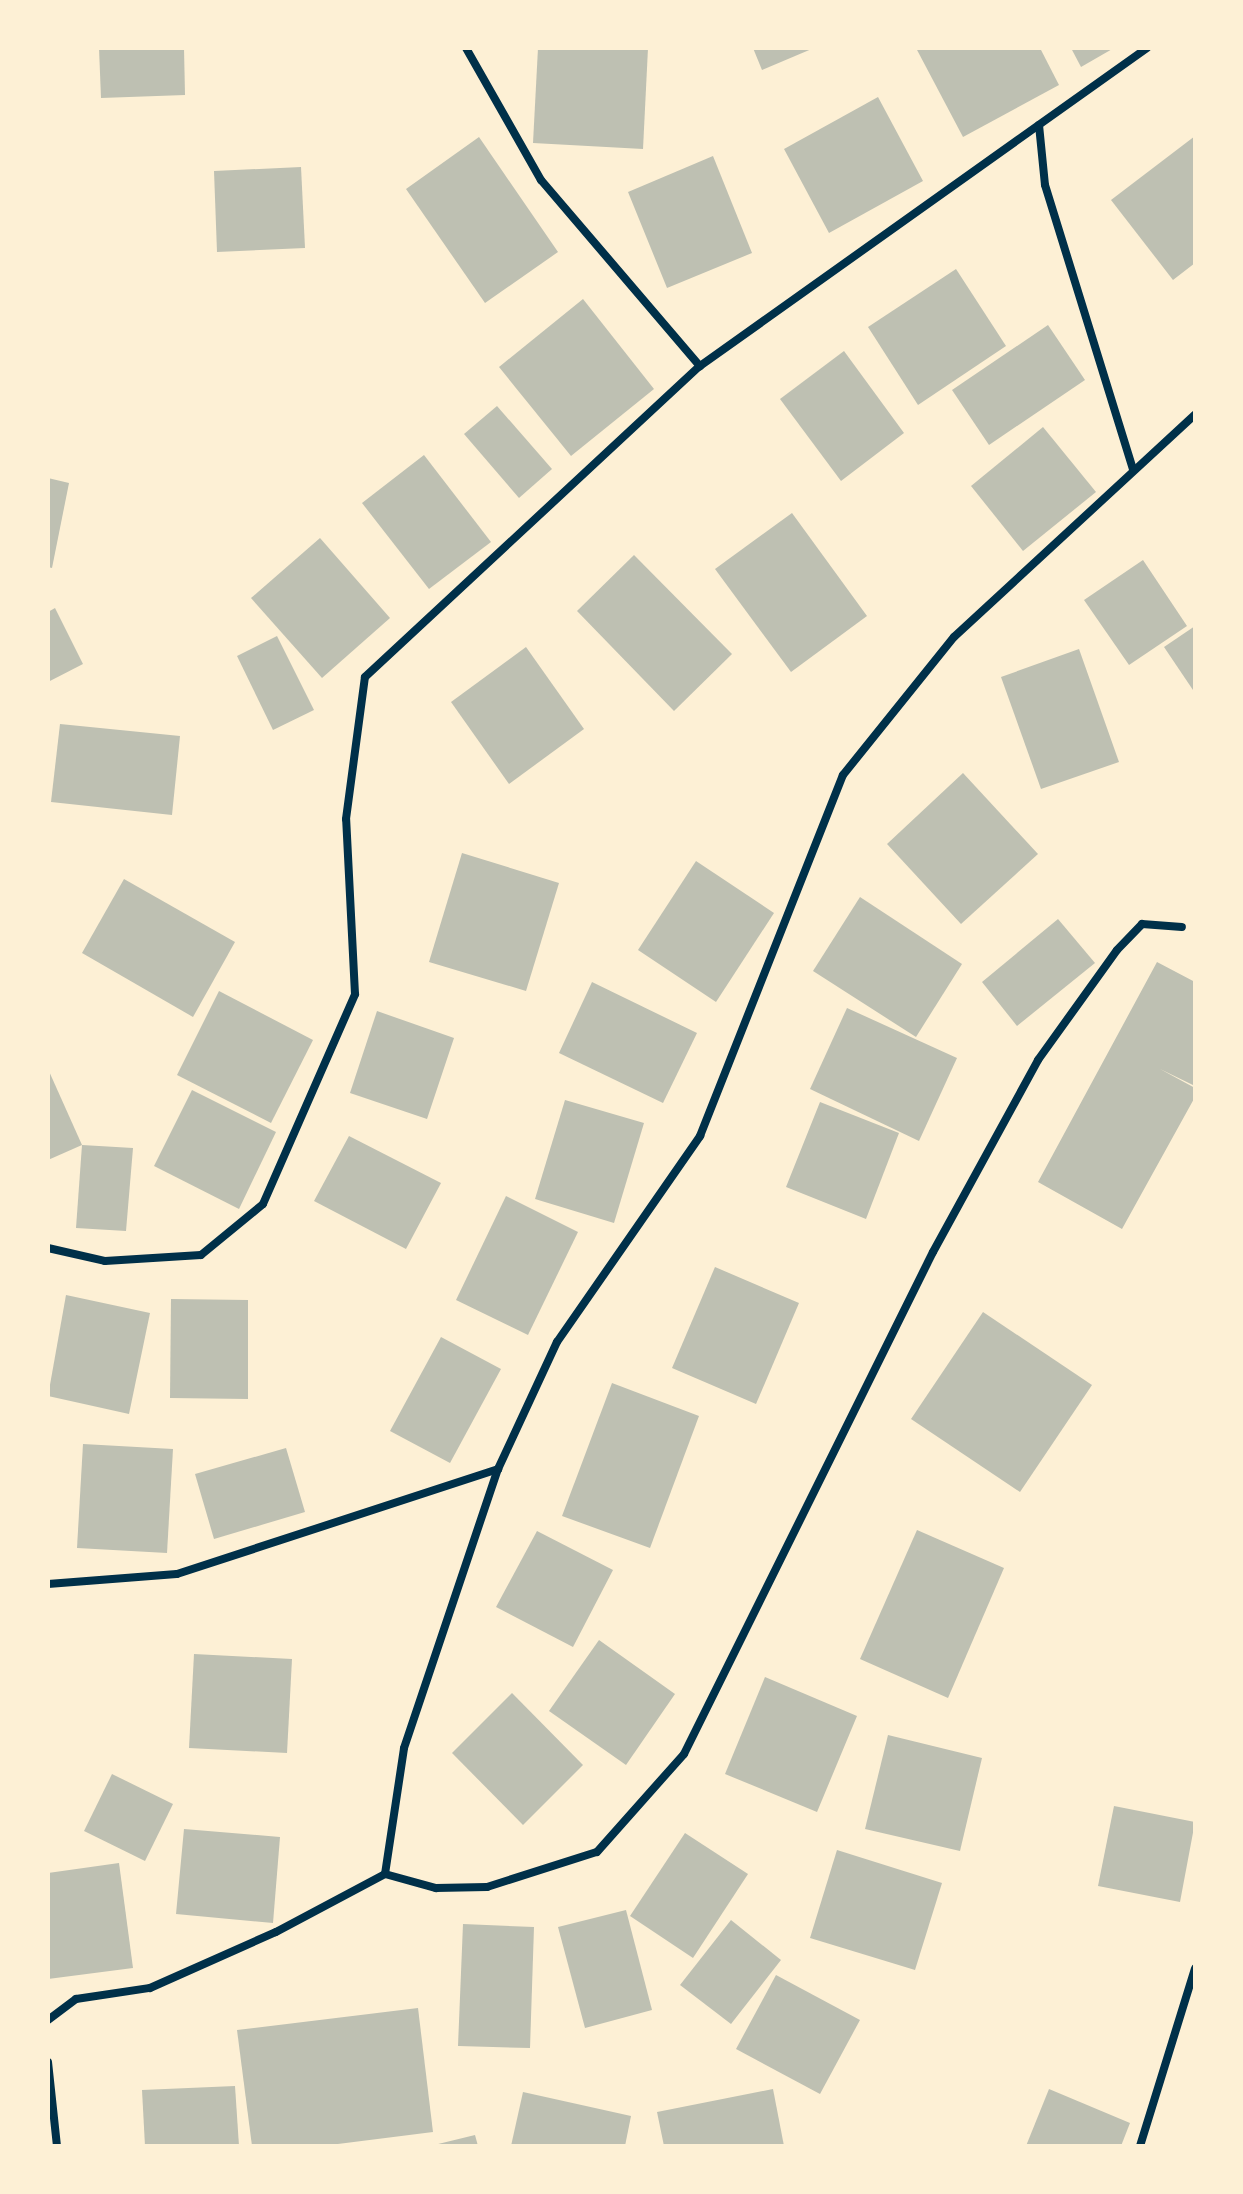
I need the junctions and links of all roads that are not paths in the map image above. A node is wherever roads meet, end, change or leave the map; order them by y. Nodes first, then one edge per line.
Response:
1 (466, 48) edge
2 (1147, 48) edge
3 (1039, 125) junction
4 (700, 366) junction
5 (1195, 415) edge
6 (1133, 469) junction
7 (1182, 927) dead end
8 (48, 1248) edge
9 (498, 1469) junction
10 (48, 1584) edge
11 (385, 1874) junction
12 (1195, 1968) edge
13 (48, 2020) edge
14 (48, 2062) edge
15 (57, 2146) edge
16 (1140, 2146) edge

1 - 4 street
2 - 3 street
3 - 4 street
3 - 6 street
4 - 8 street
5 - 6 street
6 - 9 street
7 - 11 street
9 - 10 street
9 - 11 street
11 - 13 street
12 - 16 street
14 - 15 street

